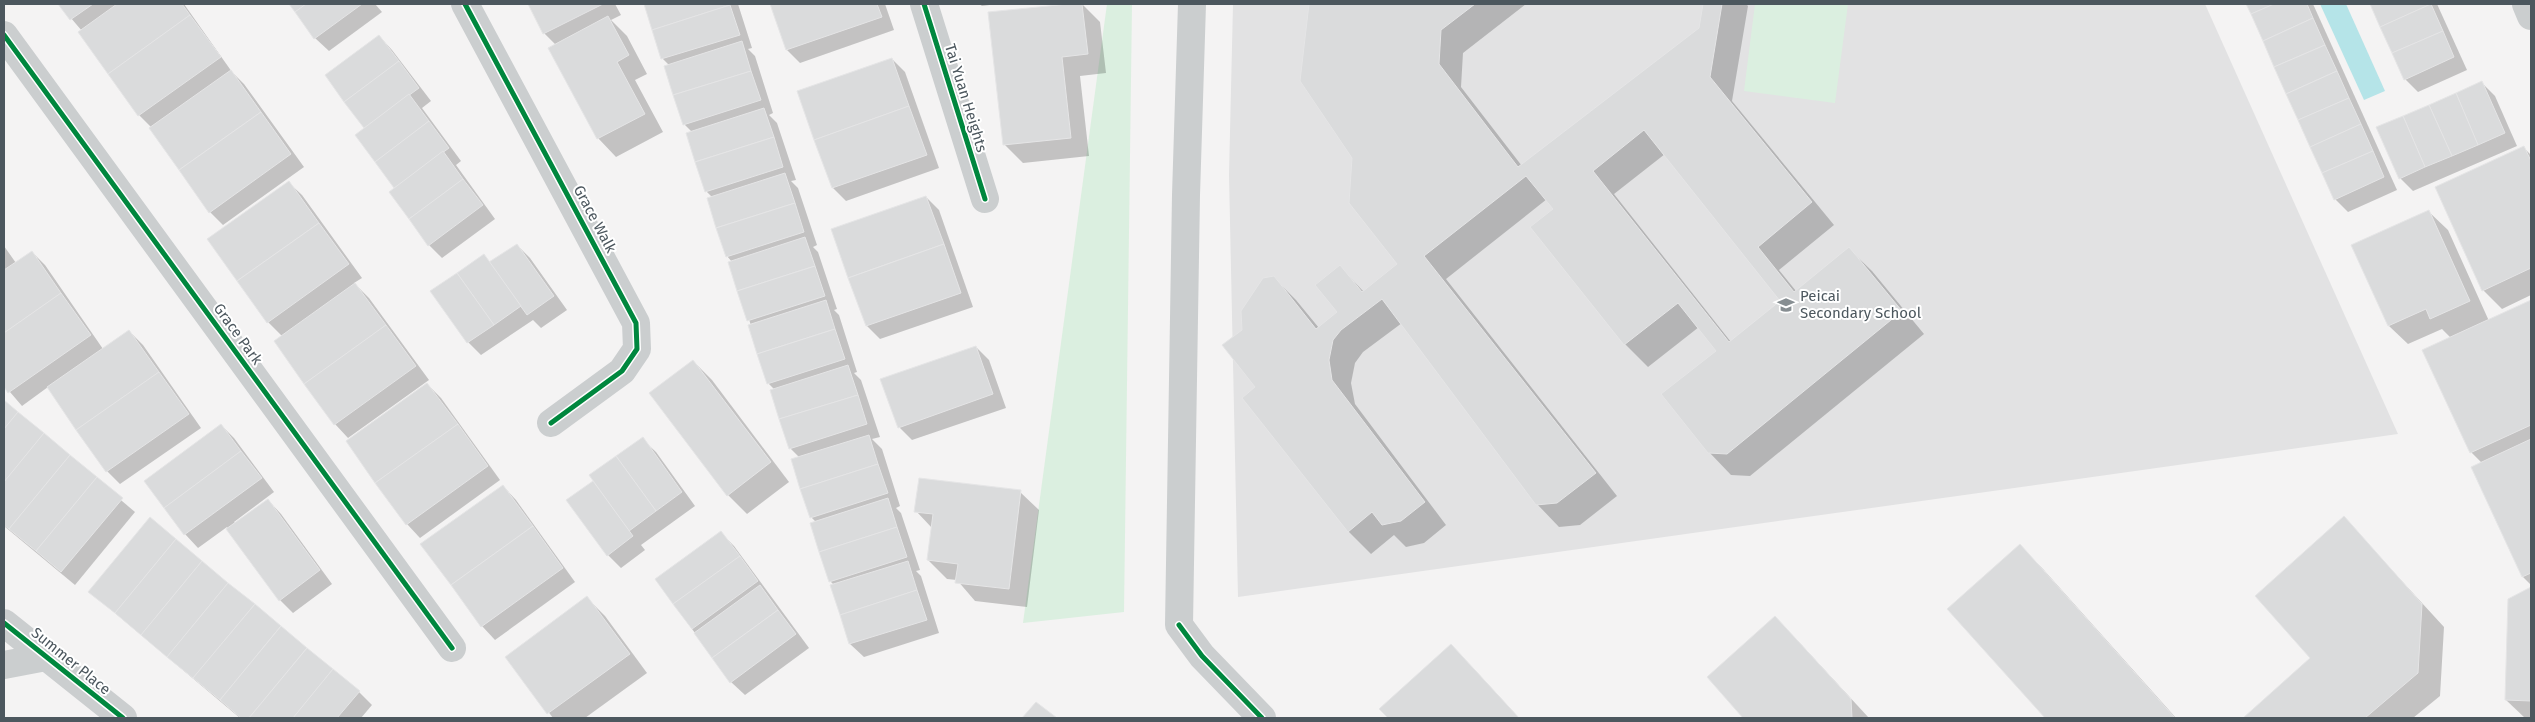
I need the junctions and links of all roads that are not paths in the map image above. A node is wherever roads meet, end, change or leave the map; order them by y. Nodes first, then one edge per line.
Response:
1 (465, 4) edge
2 (924, 4) edge
3 (1192, 4) edge
4 (2526, 4) edge
5 (2531, 16) edge
6 (4, 35) edge
7 (985, 199) dead end
8 (551, 423) dead end
9 (4, 623) edge
10 (452, 648) dead end
11 (46, 657) junction
12 (4, 665) edge
13 (123, 718) edge
14 (1262, 718) edge

1 - 8 street, Grace Walk
2 - 7 street, Tai Yuan Heights
3 - 14 street
4 - 5 street
6 - 10 street, Grace Park
9 - 11 street, Summer Place
11 - 12 street, Summer Place
11 - 13 street, Summer Place

